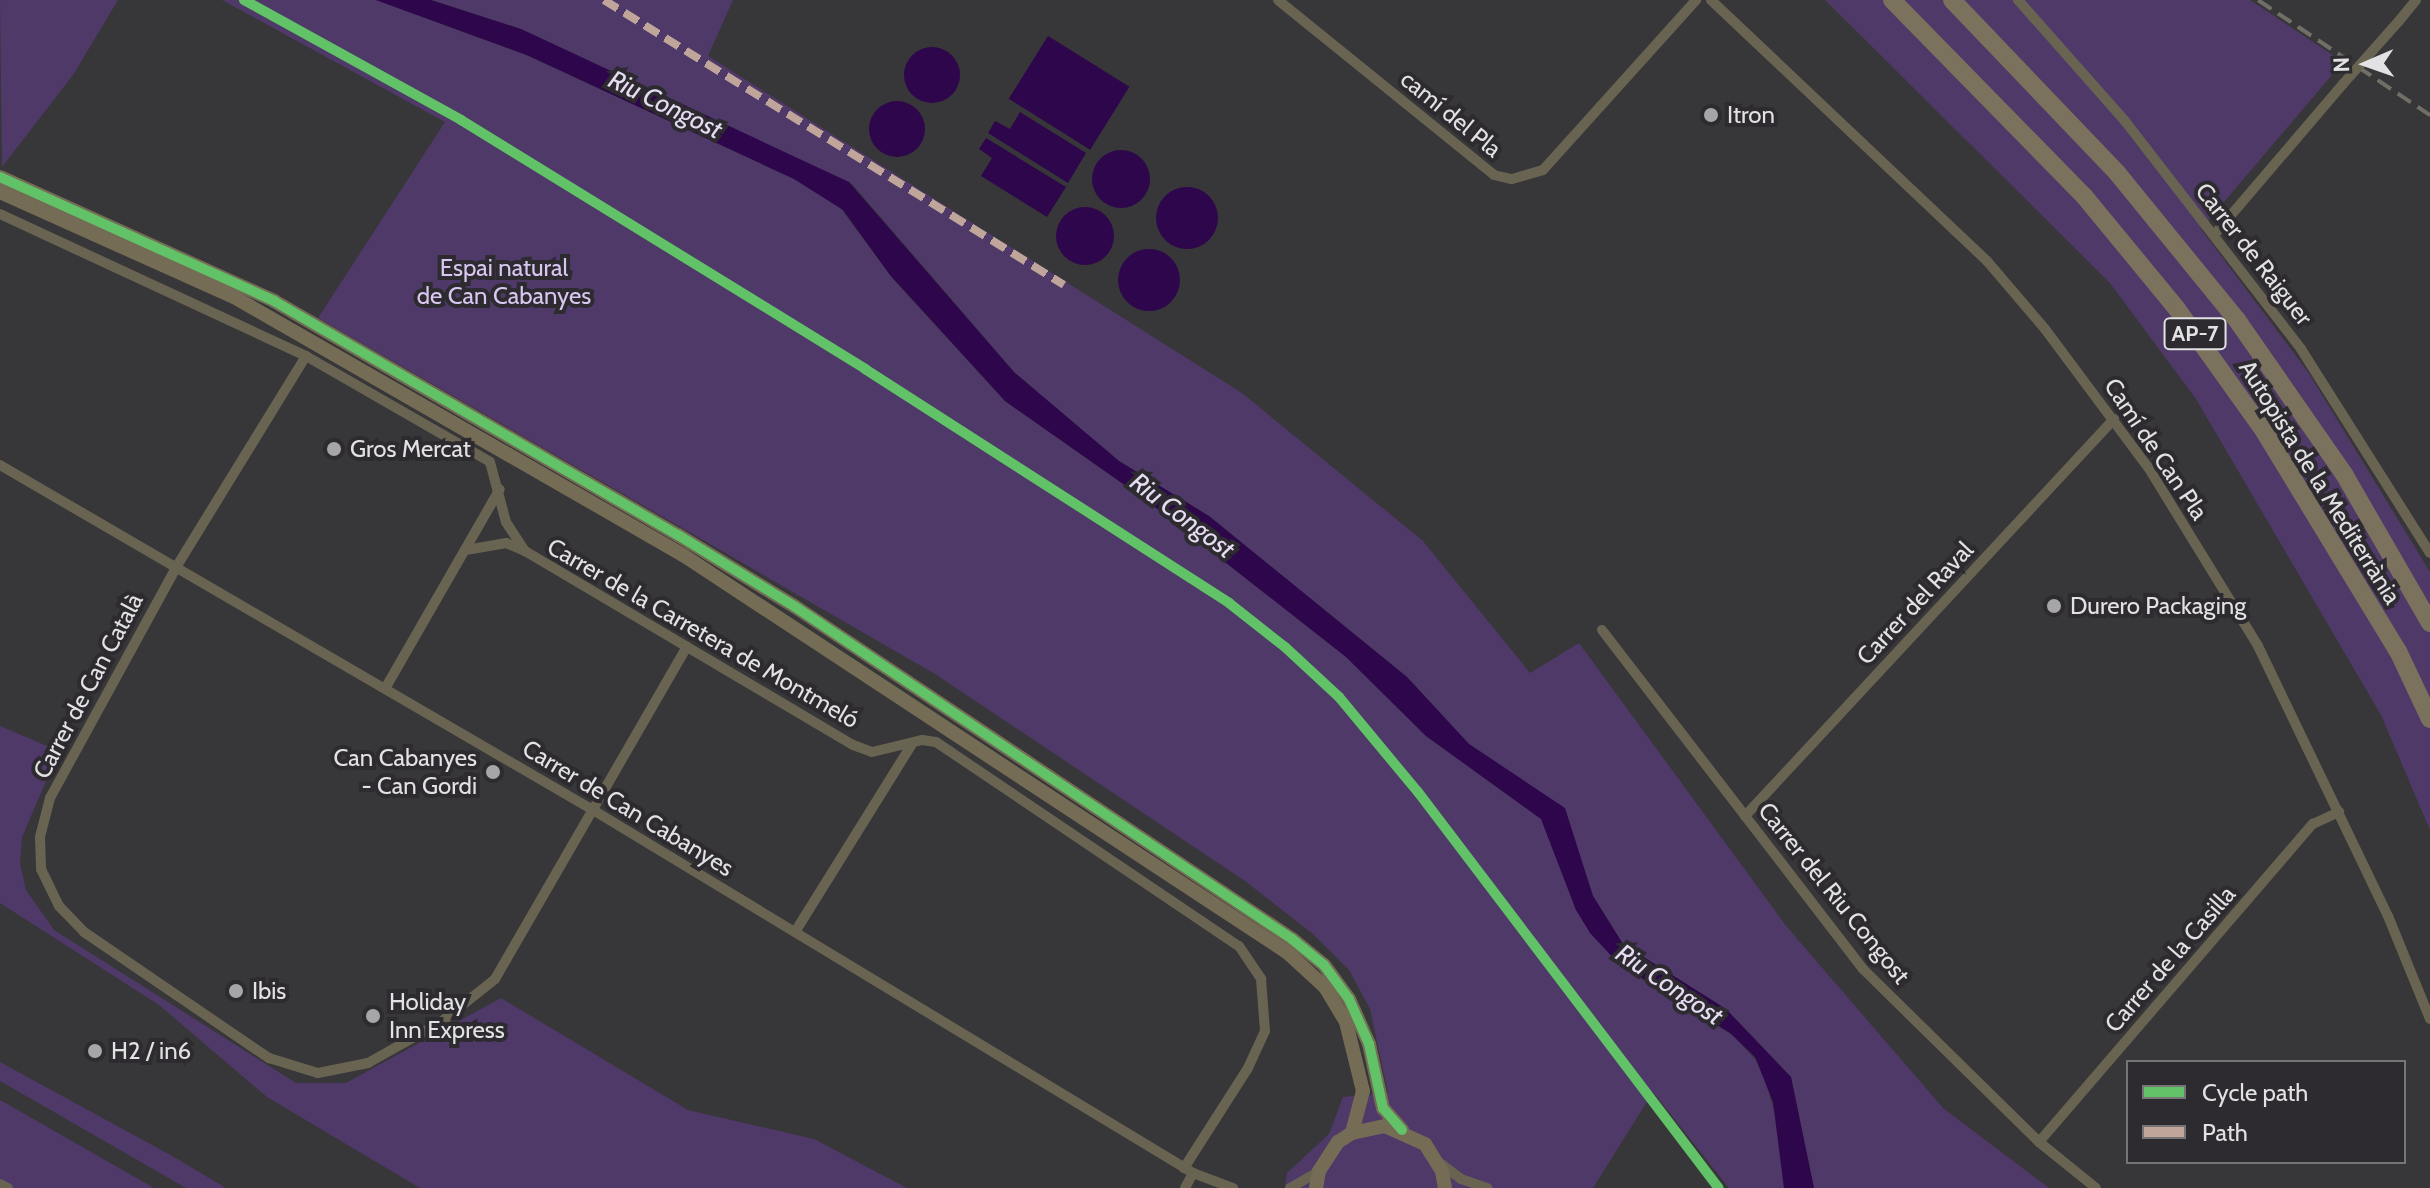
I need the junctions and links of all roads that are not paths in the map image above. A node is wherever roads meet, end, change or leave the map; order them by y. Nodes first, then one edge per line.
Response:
1 (1278, 0) edge
2 (1696, 0) edge
3 (1711, 0) edge
4 (1892, 0) edge
5 (1952, 0) edge
6 (2018, 0) edge
7 (2416, 0) edge
8 (0, 177) edge
9 (0, 192) edge
10 (0, 214) edge
11 (2214, 235) junction
12 (306, 356) junction
13 (2114, 419) junction
14 (0, 465) edge
15 (500, 489) junction
16 (466, 550) junction
17 (525, 551) junction
18 (2430, 553) edge
19 (177, 566) junction
20 (2430, 623) edge
21 (1602, 630) dead end
22 (687, 646) junction
23 (386, 687) junction
24 (2430, 719) edge
25 (912, 744) junction
26 (593, 810) junction
27 (2339, 812) junction
28 (1745, 816) junction
29 (795, 932) junction
30 (2430, 1019) edge
31 (1402, 1130) junction
32 (1352, 1133) junction
33 (2039, 1142) junction
34 (1434, 1155) junction
35 (1188, 1171) junction
36 (1319, 1171) junction
37 (0, 1184) edge
38 (8, 1188) edge
39 (1185, 1188) edge
40 (1233, 1188) edge
41 (1290, 1188) edge
42 (1316, 1188) edge
43 (1445, 1188) edge
44 (1487, 1188) edge
45 (2096, 1188) edge

1 - 2 street, camí del Pla
3 - 13 street, Camí de Can Pla
4 - 24 highway, Autopista de la Mediterrània / AP-7
5 - 20 highway, Autopista de la Mediterrània / AP-7
6 - 11 street, Carrer de Raiguer
7 - 11 street, bridge
8 - 31 street
9 - 32 street
10 - 12 street, Carrer de la Carretera de Montmeló
11 - 18 street, Carrer de Raiguer
12 - 15 street, Carrer de la Carretera de Montmeló
12 - 19 street, Carrer de Can Català
13 - 27 street, Camí de Can Pla
13 - 28 street, Carrer del Raval
14 - 19 street, Carrer de Can Cabanyes
15 - 16 street
15 - 17 street, Carrer de la Carretera de Montmeló
16 - 17 street
16 - 23 street
17 - 22 street, Carrer de la Carretera de Montmeló
19 - 23 street, Carrer de Can Cabanyes
19 - 26 street, Carrer de Can Català
21 - 28 street, Carrer del Riu Congost
22 - 25 street, Carrer de la Carretera de Montmeló
22 - 26 street, Carrer de Can Català
23 - 26 street, Carrer de Can Cabanyes
25 - 29 street
25 - 35 street, Carrer de la Carretera de Montmeló
26 - 29 street, Carrer de Can Cabanyes
27 - 30 street, Camí de Can Pla
27 - 33 street, Carrer de la Casilla
28 - 33 street, Carrer del Riu Congost
29 - 35 street, Carrer de Can Cabanyes
31 - 32 street
31 - 34 street
32 - 36 street
33 - 45 street, Carrer del Riu Congost
34 - 43 street
34 - 44 street
35 - 39 street, Carrer de la Carretera de Montmeló
35 - 40 street, Carrer de Can Cabanyes
36 - 41 street
36 - 42 street
37 - 38 street

